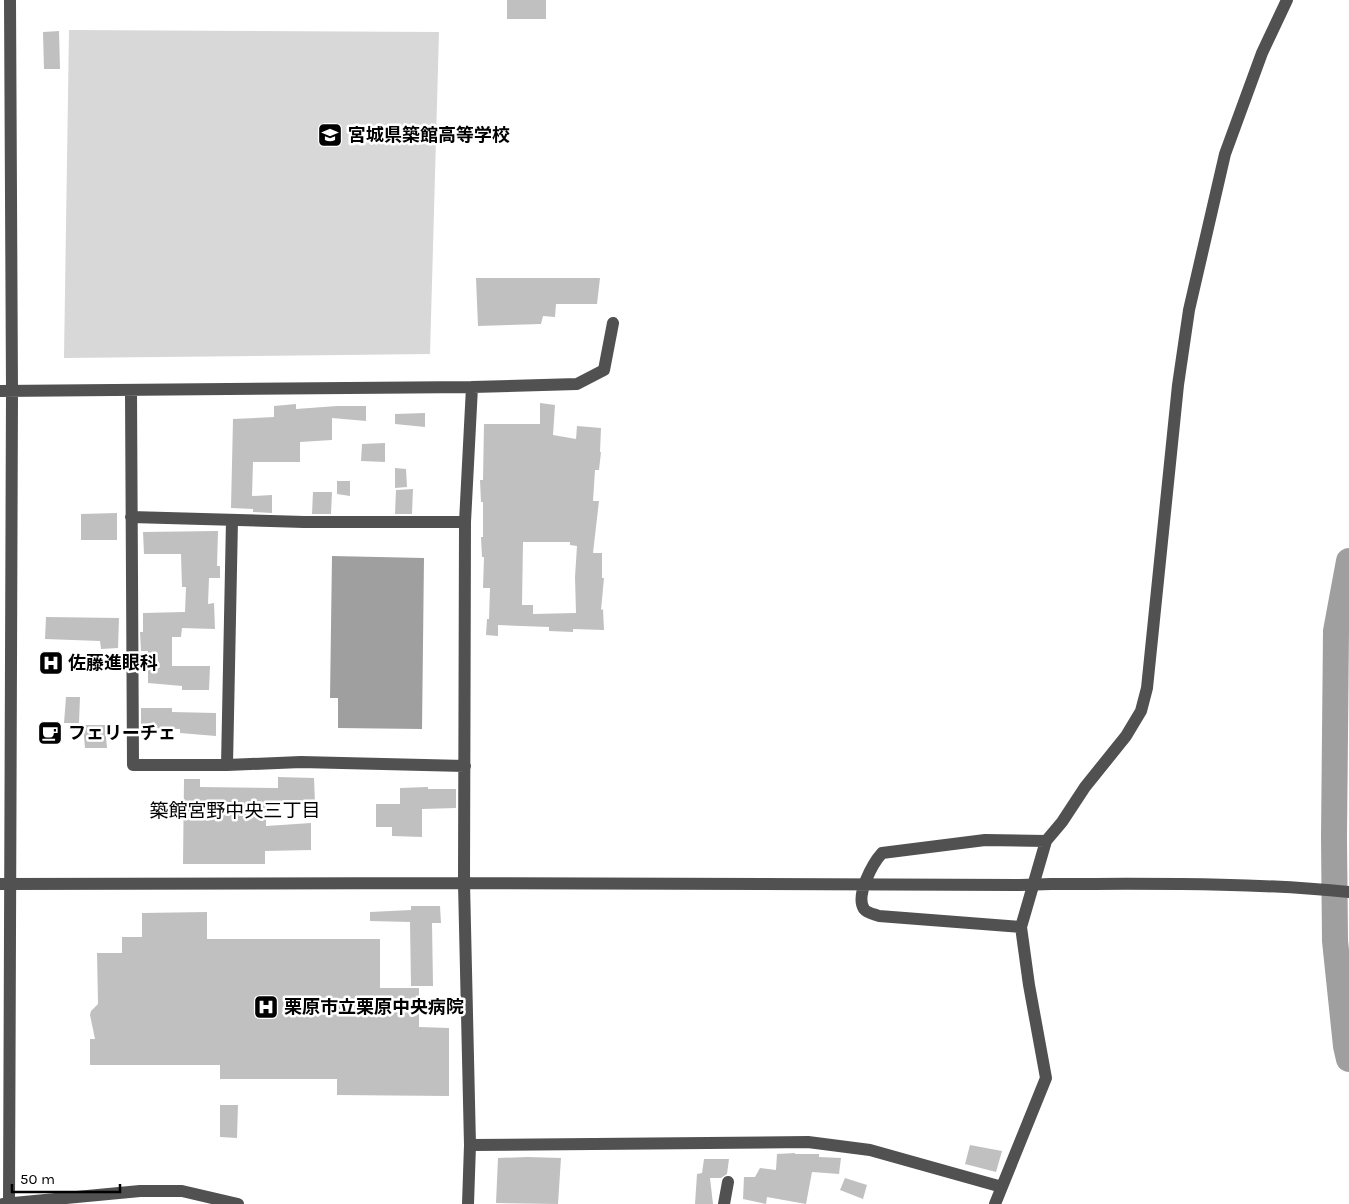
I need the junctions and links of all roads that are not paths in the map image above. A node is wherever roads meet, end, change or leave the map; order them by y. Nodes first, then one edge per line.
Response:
1 (10, 0) edge
2 (1287, 0) edge
3 (6, 142) edge
4 (613, 323) dead end
5 (472, 387) junction
6 (6, 391) edge
7 (131, 391) junction
8 (131, 517) junction
9 (232, 520) junction
10 (465, 522) junction
11 (227, 765) junction
12 (465, 766) junction
13 (1046, 841) junction
14 (464, 882) junction
15 (4, 884) edge
16 (864, 884) junction
17 (1349, 892) edge
18 (1021, 927) junction
19 (470, 1145) junction
20 (728, 1182) dead end
21 (1002, 1187) junction
22 (14, 1203) edge
23 (238, 1204) edge
24 (468, 1204) edge
25 (724, 1204) edge
26 (995, 1204) edge

1 - 3 street
2 - 13 street
3 - 6 street
4 - 5 street
5 - 7 street
5 - 10 street
6 - 7 street
6 - 15 street
7 - 8 street
8 - 9 street
8 - 11 street
9 - 10 street
9 - 11 street
10 - 12 street
11 - 12 street
12 - 14 street
13 - 16 street
13 - 18 street
14 - 15 street
14 - 16 street
14 - 19 street
15 - 22 street
16 - 17 street, bridge
16 - 18 street
18 - 21 street
19 - 21 street
19 - 24 street
20 - 25 street
21 - 26 street
22 - 23 street

